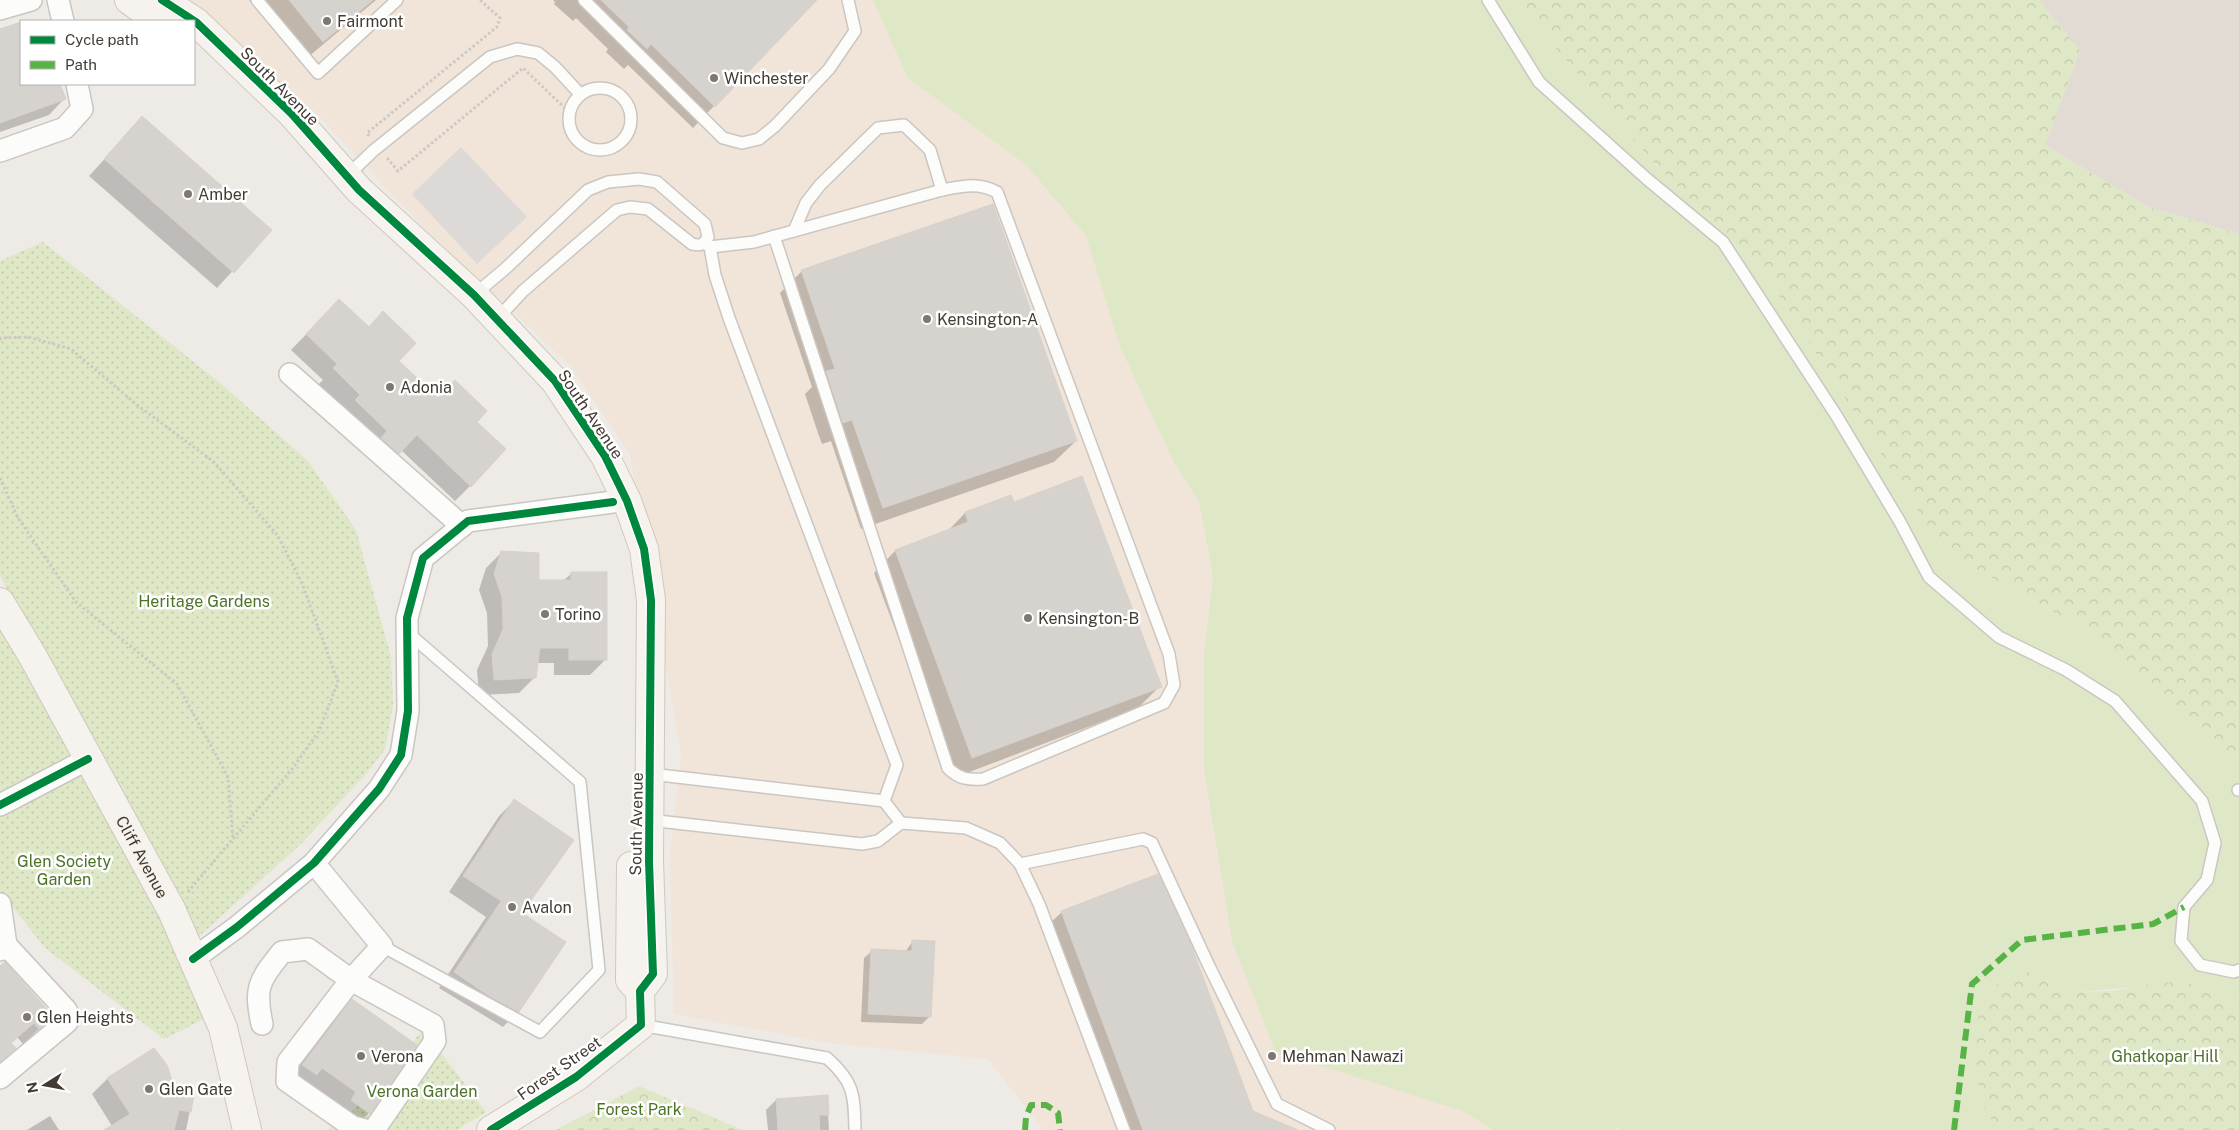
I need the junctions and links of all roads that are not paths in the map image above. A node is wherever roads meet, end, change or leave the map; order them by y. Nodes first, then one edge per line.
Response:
1 (32, 0) edge
2 (58, 0) edge
3 (129, 0) edge
4 (162, 0) edge
5 (256, 0) edge
6 (397, 0) edge
7 (584, 0) edge
8 (848, 0) edge
9 (1488, 0) edge
10 (0, 9) edge
11 (63, 20) edge
12 (157, 20) edge
13 (193, 20) edge
14 (195, 21) edge
15 (195, 48) edge
16 (77, 85) edge
17 (580, 94) junction
18 (0, 151) edge
19 (346, 178) junction
20 (942, 190) junction
21 (794, 232) junction
22 (774, 236) junction
23 (707, 245) junction
24 (474, 295) junction
25 (497, 319) junction
26 (290, 374) dead end
27 (612, 502) junction
28 (462, 526) junction
29 (0, 602) edge
30 (407, 632) junction
31 (88, 759) junction
32 (651, 774) junction
33 (884, 801) junction
34 (0, 805) edge
35 (649, 820) junction
36 (901, 824) junction
37 (314, 863) junction
38 (1020, 864) junction
39 (0, 904) edge
40 (382, 946) junction
41 (3, 947) edge
42 (193, 959) junction
43 (2239, 970) edge
44 (351, 980) junction
45 (640, 991) junction
46 (262, 1024) dead end
47 (641, 1025) junction
48 (0, 1078) edge
49 (247, 1130) edge
50 (365, 1130) edge
51 (374, 1130) edge
52 (491, 1130) edge
53 (855, 1130) edge
54 (1124, 1130) edge
55 (1329, 1130) edge

1 - 10 street
2 - 11 street
3 - 12 street
4 - 13 street, South Avenue
5 - 6 lane
7 - 8 lane
9 - 43 lane
14 - 19 street, South Avenue
15 - 27 street
16 - 18 street
17 - 17 lane
17 - 19 lane
19 - 24 street, South Avenue
20 - 21 lane
20 - 21 lane
20 - 22 lane
21 - 22 lane
22 - 23 lane
23 - 24 lane
23 - 25 lane
23 - 33 lane
24 - 25 street, South Avenue
25 - 32 street, South Avenue
26 - 28 street
27 - 28 street
27 - 45 street
28 - 30 street
29 - 31 street, Cliff Avenue
30 - 37 street
30 - 40 lane
31 - 34 street
31 - 42 street, Cliff Avenue
32 - 33 lane
32 - 35 street, South Avenue
33 - 36 lane
35 - 36 lane
35 - 45 street, South Avenue
36 - 38 lane
37 - 40 street
37 - 42 street
38 - 54 lane
38 - 55 lane
39 - 41 street
40 - 44 street
41 - 48 street
42 - 49 street, Cliff Avenue
44 - 46 street
44 - 50 street
44 - 51 street
45 - 47 street
47 - 52 street, Forest Street
47 - 53 lane

